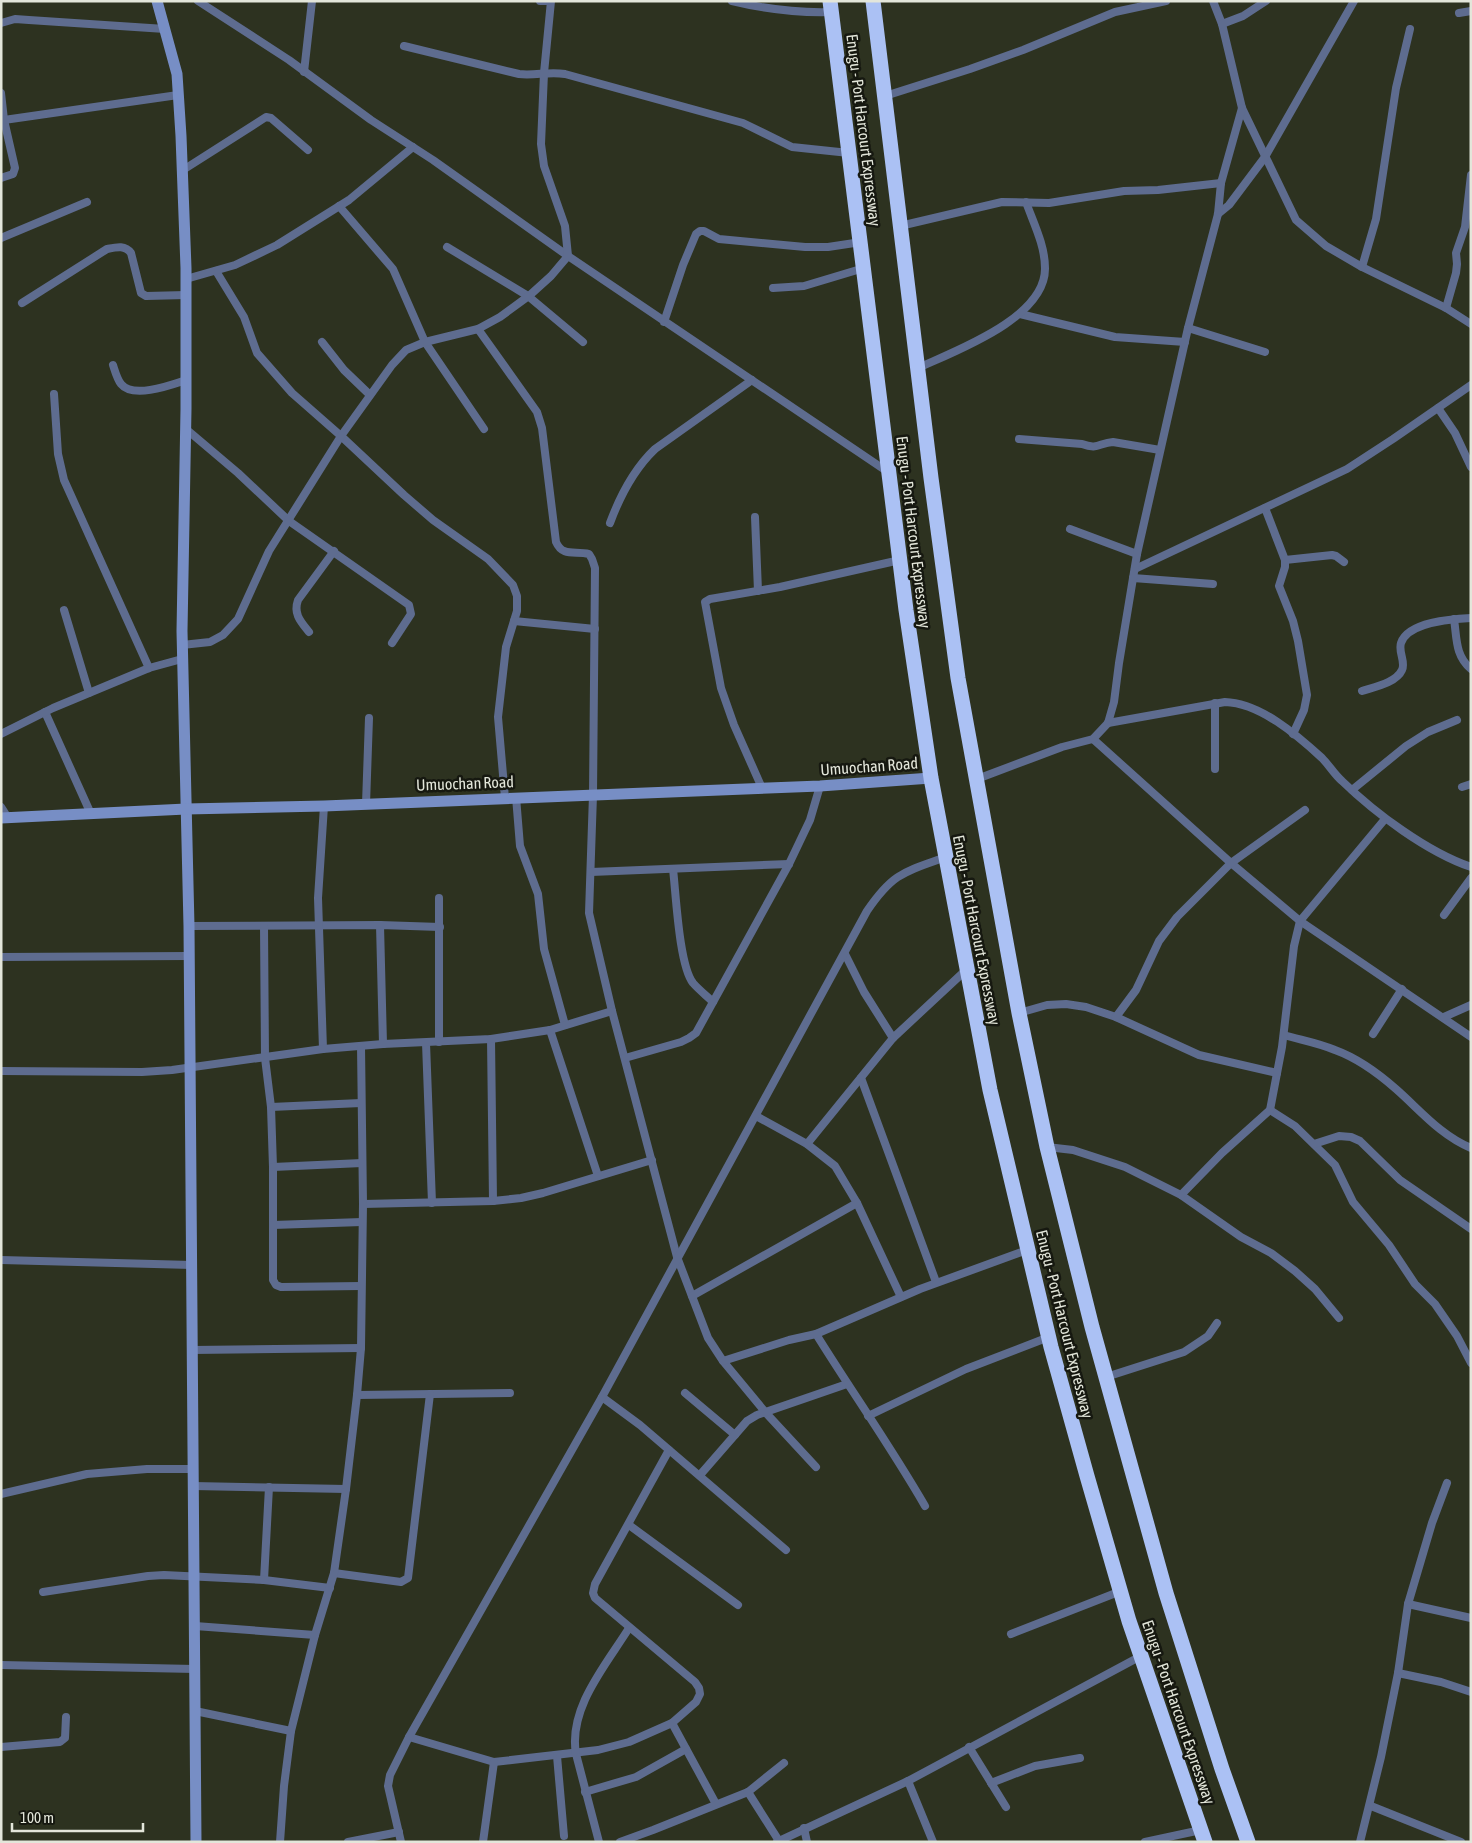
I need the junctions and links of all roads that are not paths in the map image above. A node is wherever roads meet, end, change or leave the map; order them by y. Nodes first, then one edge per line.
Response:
1 (157, 1) edge
2 (312, 1) edge
3 (540, 1) edge
4 (550, 1) edge
5 (732, 1) edge
6 (873, 1) edge
7 (1166, 1) edge
8 (1213, 1) edge
9 (1266, 1) edge
10 (1354, 1) edge
11 (202, 2) edge
12 (830, 7) edge
13 (1471, 11) edge
14 (1460, 13) dead end
15 (1, 23) edge
16 (1222, 24) junction
17 (165, 29) junction
18 (1410, 29) dead end
19 (404, 46) dead end
20 (304, 72) junction
21 (544, 73) junction
22 (1, 94) edge
23 (178, 95) junction
24 (885, 96) junction
25 (1242, 108) junction
26 (4, 120) junction
27 (413, 147) junction
28 (308, 150) dead end
29 (849, 153) junction
30 (1265, 157) junction
31 (183, 170) junction
32 (1471, 175) edge
33 (1, 178) edge
34 (1221, 184) junction
35 (87, 202) dead end
36 (1026, 202) junction
37 (339, 206) junction
38 (1218, 214) junction
39 (900, 226) junction
40 (1, 238) edge
41 (860, 242) junction
42 (447, 247) dead end
43 (568, 256) junction
44 (1362, 267) junction
45 (864, 268) junction
46 (216, 271) junction
47 (186, 279) junction
48 (773, 288) dead end
49 (186, 295) junction
50 (528, 296) junction
51 (22, 303) dead end
52 (1446, 308) junction
53 (1020, 314) junction
54 (664, 322) junction
55 (1471, 324) edge
56 (1188, 328) junction
57 (478, 329) junction
58 (322, 342) dead end
59 (425, 342) junction
60 (582, 342) dead end
61 (1184, 342) junction
62 (1265, 352) dead end
63 (113, 366) dead end
64 (918, 368) junction
65 (186, 380) junction
66 (752, 380) junction
67 (1471, 385) edge
68 (54, 394) dead end
69 (370, 395) junction
70 (1438, 408) junction
71 (186, 429) junction
72 (484, 429) dead end
73 (342, 436) junction
74 (1018, 438) dead end
75 (1160, 450) junction
76 (1471, 467) edge
77 (889, 473) junction
78 (1265, 508) junction
79 (755, 517) dead end
80 (289, 521) junction
81 (610, 523) dead end
82 (1070, 529) dead end
83 (334, 551) junction
84 (1137, 554) junction
85 (900, 560) junction
86 (1285, 560) junction
87 (1344, 562) dead end
88 (1135, 569) junction
89 (1133, 578) junction
90 (1213, 584) dead end
91 (758, 591) junction
92 (64, 610) dead end
93 (1471, 618) edge
94 (1454, 619) junction
95 (514, 621) junction
96 (595, 629) junction
97 (309, 632) dead end
98 (392, 643) dead end
99 (182, 645) junction
100 (182, 659) junction
101 (149, 668) junction
102 (1471, 669) edge
103 (1362, 691) dead end
104 (89, 693) junction
105 (1215, 703) junction
106 (45, 712) junction
107 (369, 718) dead end
108 (1457, 720) dead end
109 (1108, 723) junction
110 (1, 734) edge
111 (1293, 734) junction
112 (1093, 739) junction
113 (1215, 769) dead end
114 (931, 778) junction
115 (977, 779) junction
116 (1471, 784) edge
117 (820, 786) junction
118 (1462, 787) dead end
119 (762, 788) junction
120 (1352, 790) junction
121 (593, 795) junction
122 (510, 797) junction
123 (366, 804) junction
124 (324, 806) junction
125 (1, 807) edge
126 (186, 809) junction
127 (1305, 810) dead end
128 (91, 814) junction
129 (4, 818) edge
130 (1385, 819) junction
131 (946, 857) junction
132 (789, 864) junction
133 (1231, 864) junction
134 (1471, 867) edge
135 (673, 869) junction
136 (591, 872) junction
137 (1471, 878) edge
138 (440, 898) dead end
139 (1444, 915) dead end
140 (1300, 921) junction
141 (319, 925) junction
142 (380, 925) junction
143 (189, 926) junction
144 (264, 926) junction
145 (440, 927) junction
146 (845, 954) junction
147 (189, 956) junction
148 (1, 957) edge
149 (966, 970) junction
150 (1402, 989) junction
151 (713, 1002) junction
152 (1471, 1005) edge
153 (612, 1011) junction
154 (1019, 1013) junction
155 (1116, 1017) junction
156 (1444, 1017) junction
157 (565, 1025) junction
158 (550, 1030) junction
159 (1284, 1034) junction
160 (1373, 1034) dead end
161 (1471, 1037) edge
162 (894, 1038) junction
163 (491, 1039) junction
164 (426, 1042) junction
165 (440, 1042) junction
166 (383, 1044) junction
167 (361, 1046) junction
168 (324, 1049) junction
169 (265, 1058) junction
170 (625, 1058) junction
171 (190, 1069) junction
172 (1, 1071) edge
173 (1277, 1073) junction
174 (861, 1078) junction
175 (361, 1103) junction
176 (271, 1107) junction
177 (1270, 1110) junction
178 (756, 1116) junction
179 (807, 1144) junction
180 (1314, 1144) junction
181 (1047, 1147) junction
182 (1471, 1148) edge
183 (652, 1160) junction
184 (362, 1163) junction
185 (273, 1167) junction
186 (598, 1176) junction
187 (1181, 1195) junction
188 (493, 1201) junction
189 (432, 1203) junction
190 (857, 1203) junction
191 (363, 1204) junction
192 (362, 1222) junction
193 (273, 1225) junction
194 (1471, 1229) edge
195 (1027, 1250) junction
196 (677, 1257) junction
197 (1, 1260) edge
198 (192, 1265) junction
199 (936, 1282) junction
200 (361, 1286) junction
201 (692, 1296) junction
202 (901, 1297) junction
203 (1339, 1318) dead end
204 (1217, 1323) dead end
205 (816, 1334) junction
206 (1049, 1337) junction
207 (361, 1348) junction
208 (192, 1350) junction
209 (722, 1361) junction
210 (1471, 1363) edge
211 (1106, 1378) junction
212 (847, 1384) junction
213 (686, 1393) dead end
214 (430, 1394) junction
215 (510, 1394) dead end
216 (357, 1395) junction
217 (602, 1397) junction
218 (766, 1413) junction
219 (868, 1416) junction
220 (735, 1435) junction
221 (669, 1450) junction
222 (193, 1468) junction
223 (816, 1468) dead end
224 (700, 1475) junction
225 (1447, 1483) dead end
226 (194, 1486) junction
227 (268, 1487) junction
228 (346, 1489) junction
229 (1, 1494) edge
230 (925, 1506) dead end
231 (629, 1525) junction
232 (786, 1550) dead end
233 (334, 1573) junction
234 (194, 1577) junction
235 (264, 1580) junction
236 (330, 1588) junction
237 (1120, 1591) junction
238 (43, 1592) dead end
239 (1408, 1604) junction
240 (738, 1605) dead end
241 (1471, 1618) edge
242 (195, 1626) junction
243 (629, 1628) junction
244 (1011, 1634) dead end
245 (315, 1635) junction
246 (1142, 1656) junction
247 (1, 1665) edge
248 (195, 1669) junction
249 (1398, 1673) junction
250 (1471, 1692) edge
251 (195, 1712) junction
252 (66, 1717) dead end
253 (672, 1724) junction
254 (290, 1731) junction
255 (409, 1737) junction
256 (969, 1747) junction
257 (1, 1748) edge
258 (686, 1749) junction
259 (576, 1754) junction
260 (557, 1756) junction
261 (1080, 1758) dead end
262 (494, 1762) junction
263 (784, 1763) dead end
264 (908, 1781) junction
265 (991, 1784) junction
266 (585, 1792) junction
267 (748, 1792) junction
268 (716, 1804) junction
269 (1370, 1806) junction
270 (1006, 1807) dead end
271 (804, 1828) junction
272 (398, 1832) junction
273 (564, 1836) dead end
274 (1203, 1836) edge
275 (778, 1841) edge
276 (196, 1842) edge
277 (280, 1842) edge
278 (348, 1842) edge
279 (401, 1842) edge
280 (483, 1842) edge
281 (599, 1842) edge
282 (620, 1842) edge
283 (808, 1842) edge
284 (933, 1842) edge
285 (1146, 1842) edge
286 (1248, 1842) edge
287 (1360, 1842) edge
288 (1461, 1842) edge

1 - 17 main road
2 - 20 street
3 - 4 street
4 - 21 street
5 - 12 street
6 - 24 highway, Enugu - Port Harcourt Expressway
7 - 24 street
8 - 16 street
9 - 16 street
10 - 30 street
11 - 20 street
12 - 29 highway, Enugu - Port Harcourt Expressway
13 - 14 street
15 - 17 street
16 - 25 street
17 - 23 main road
18 - 44 street
19 - 21 street
20 - 27 street
21 - 29 street
21 - 43 street
22 - 26 street
23 - 26 street
23 - 31 main road
24 - 39 highway, Enugu - Port Harcourt Expressway
25 - 30 street
25 - 34 street
26 - 33 street
27 - 37 street
27 - 43 street
28 - 31 street
29 - 41 highway, Enugu - Port Harcourt Expressway
30 - 38 street
30 - 44 street
31 - 47 main road
32 - 52 street
34 - 36 street
34 - 38 street
35 - 40 street
36 - 39 street
36 - 53 street
37 - 46 street
37 - 59 street
38 - 56 street
39 - 64 highway, Enugu - Port Harcourt Expressway
41 - 45 highway, Enugu - Port Harcourt Expressway
41 - 54 street
42 - 50 street
43 - 50 street
43 - 54 street
44 - 52 street
45 - 48 street
45 - 77 highway, Enugu - Port Harcourt Expressway
46 - 47 street
46 - 73 street
47 - 49 main road
49 - 51 street
49 - 65 main road
50 - 57 street
50 - 60 street
52 - 55 street
53 - 61 street
53 - 64 street
54 - 66 street
56 - 61 street
56 - 62 street
57 - 59 street
57 - 96 street
58 - 69 street
59 - 69 street
59 - 72 street
61 - 75 street
63 - 65 street
64 - 115 highway, Enugu - Port Harcourt Expressway
65 - 71 main road
66 - 77 street
66 - 81 street
67 - 70 street
68 - 101 street
69 - 73 street
70 - 76 street
70 - 78 street
71 - 80 street
71 - 99 main road
73 - 80 street
73 - 95 street
74 - 75 street
75 - 84 street
77 - 85 highway, Enugu - Port Harcourt Expressway
78 - 86 street
78 - 88 street
79 - 91 street
80 - 83 street
80 - 99 street
82 - 84 street
83 - 97 street
83 - 98 street
84 - 88 street
85 - 91 street
85 - 114 highway, Enugu - Port Harcourt Expressway
86 - 87 street
86 - 111 street
88 - 89 street
89 - 90 street
89 - 109 street
91 - 119 street
92 - 104 street
93 - 94 street
94 - 102 street
94 - 103 street
95 - 96 street
95 - 122 street
96 - 121 street
99 - 100 main road
100 - 101 street
100 - 126 main road
101 - 104 street
104 - 106 street
105 - 109 street
105 - 111 street
105 - 113 street
106 - 110 street
106 - 128 street
107 - 123 street
108 - 120 street
109 - 112 street
111 - 120 street
112 - 115 street
112 - 133 street
114 - 117 main road, Umuochan Road
114 - 131 highway, Enugu - Port Harcourt Expressway
115 - 154 highway, Enugu - Port Harcourt Expressway
116 - 118 street
117 - 119 main road, Umuochan Road
117 - 132 street
119 - 121 main road, Umuochan Road
120 - 130 street
121 - 122 main road, Umuochan Road
121 - 136 street
122 - 123 main road, Umuochan Road
122 - 157 street
123 - 124 main road, Umuochan Road
124 - 126 main road, Umuochan Road
124 - 141 street
125 - 129 street
126 - 128 main road, Umuochan Road
126 - 143 main road
127 - 133 street
128 - 129 main road, Umuochan Road
130 - 134 street
130 - 140 street
131 - 146 street
131 - 149 highway, Enugu - Port Harcourt Expressway
132 - 135 street
132 - 151 street
133 - 140 street
133 - 155 street
135 - 136 street
135 - 151 street
136 - 153 street
137 - 139 street
138 - 145 street
140 - 150 street
140 - 159 street
141 - 142 street
141 - 144 street
141 - 168 street
142 - 145 street
142 - 166 street
143 - 144 street
143 - 147 main road
144 - 169 street
145 - 165 street
146 - 162 street
146 - 178 street
147 - 148 street
147 - 171 main road
149 - 162 street
149 - 195 highway, Enugu - Port Harcourt Expressway
150 - 156 street
150 - 160 street
151 - 170 street
152 - 156 street
153 - 157 street
153 - 170 street
154 - 155 street
154 - 181 highway, Enugu - Port Harcourt Expressway
155 - 173 street
156 - 161 street
157 - 158 street
158 - 163 street
158 - 186 street
159 - 173 street
159 - 182 street
162 - 174 street
163 - 165 street
163 - 188 street
164 - 165 street
164 - 166 street
164 - 189 street
166 - 167 street
167 - 168 street
167 - 175 street
168 - 169 street
169 - 171 street
169 - 176 street
170 - 183 street
171 - 172 street
171 - 198 main road
173 - 177 street
174 - 179 street
174 - 199 street
175 - 176 street
175 - 184 street
176 - 185 street
177 - 180 street
177 - 187 street
178 - 179 street
178 - 196 street
179 - 190 street
180 - 194 street
180 - 210 street
181 - 187 street
181 - 211 highway, Enugu - Port Harcourt Expressway
183 - 186 street
183 - 196 street
184 - 185 street
184 - 191 street
185 - 193 street
186 - 188 street
187 - 203 street
188 - 189 street
189 - 191 street
190 - 201 street
190 - 202 street
191 - 192 street
192 - 193 street
192 - 200 street
193 - 200 street
195 - 199 street
195 - 206 highway, Enugu - Port Harcourt Expressway
196 - 201 street
196 - 217 street
197 - 198 street
198 - 208 main road
199 - 202 street
200 - 207 street
201 - 209 street
202 - 205 street
204 - 211 street
205 - 209 street
205 - 212 street
206 - 219 street
206 - 237 highway, Enugu - Port Harcourt Expressway
207 - 208 street
207 - 216 street
208 - 222 main road
209 - 218 street
211 - 286 highway, Enugu - Port Harcourt Expressway
212 - 218 street
212 - 219 street
213 - 220 street
214 - 215 street
214 - 216 street
214 - 233 street
216 - 228 street
217 - 221 street
217 - 255 street
218 - 220 street
218 - 223 street
219 - 230 street
220 - 224 street
221 - 224 street
221 - 231 street
222 - 226 main road
222 - 229 street
224 - 232 street
225 - 239 street
226 - 227 street
226 - 234 main road
227 - 228 street
227 - 235 street
228 - 233 street
231 - 240 street
231 - 243 street
233 - 236 street
234 - 235 street
234 - 238 street
234 - 242 main road
235 - 236 street
236 - 245 street
237 - 244 street
237 - 246 highway, Enugu - Port Harcourt Expressway
239 - 241 street
239 - 249 street
242 - 245 street
242 - 248 main road
243 - 253 street
243 - 259 street
245 - 254 street
246 - 256 street
246 - 274 highway, Enugu - Port Harcourt Expressway
247 - 248 street
248 - 251 main road
249 - 250 street
249 - 269 street
251 - 254 street
251 - 276 main road
252 - 257 street
253 - 258 street
253 - 259 street
254 - 277 street
255 - 262 street
255 - 272 street
256 - 264 street
256 - 265 street
258 - 266 street
258 - 268 street
259 - 260 street
259 - 266 street
260 - 262 street
260 - 273 street
261 - 265 street
262 - 280 street
263 - 267 street
264 - 271 street
264 - 284 street
265 - 270 street
266 - 281 street
267 - 268 street
267 - 275 street
268 - 282 street
269 - 287 street
269 - 288 street
271 - 275 street
271 - 283 street
272 - 278 street
272 - 279 street
274 - 285 street

